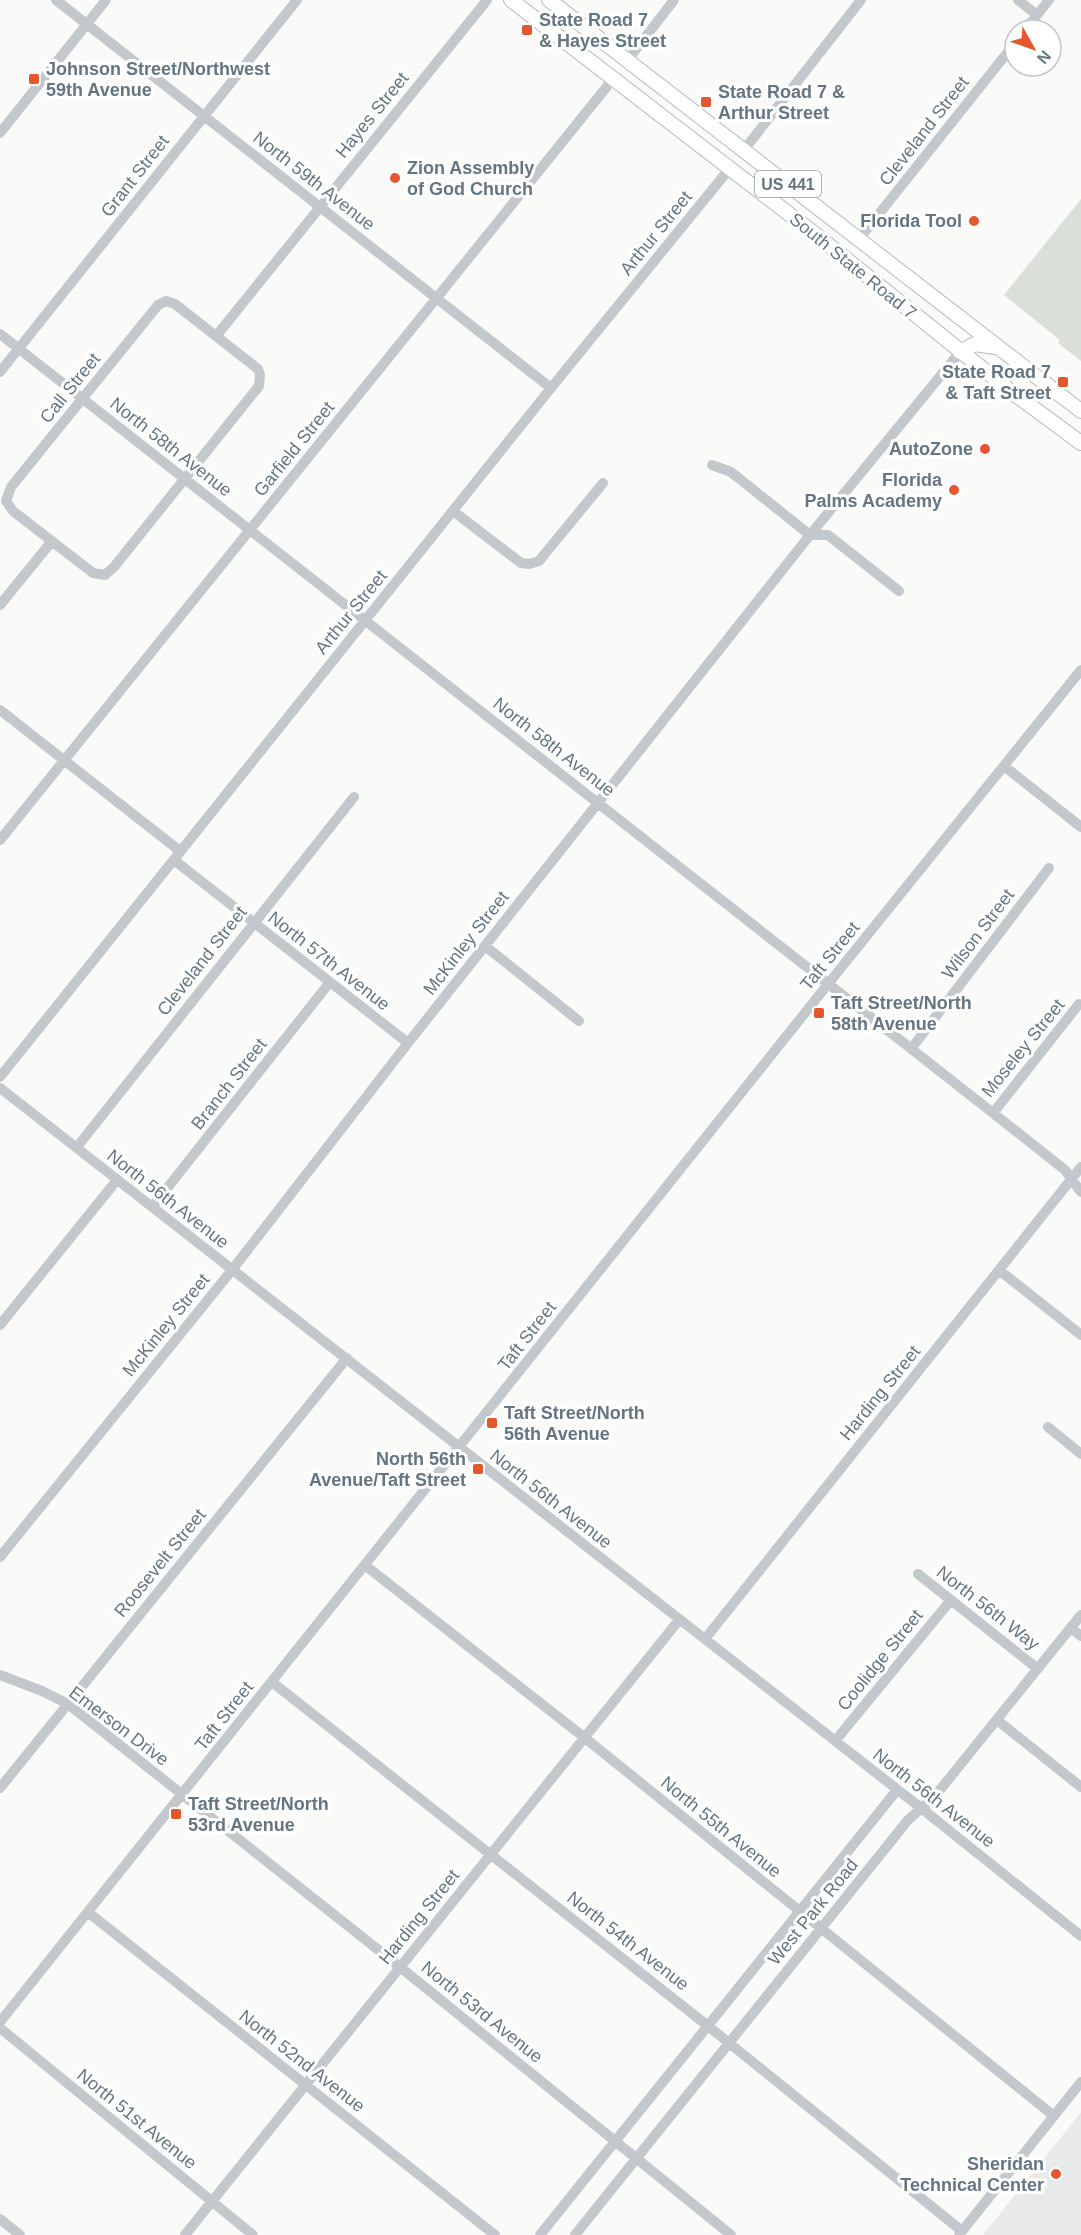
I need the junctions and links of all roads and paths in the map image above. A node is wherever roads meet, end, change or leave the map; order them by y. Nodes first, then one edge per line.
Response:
1 (56, 0) edge
2 (106, 0) edge
3 (297, 0) edge
4 (487, 0) edge
5 (512, 0) edge
6 (549, 0) edge
7 (674, 0) edge
8 (861, 0) edge
9 (1018, 0) edge
10 (1049, 0) edge
11 (1037, 15) junction
12 (1035, 18) edge
13 (87, 24) junction
14 (1003, 58) edge
15 (627, 61) junction
16 (612, 79) junction
17 (203, 116) junction
18 (0, 133) edge
19 (744, 150) junction
20 (730, 168) junction
21 (320, 206) junction
22 (859, 239) junction
23 (824, 241) junction
24 (436, 298) junction
25 (0, 334) edge
26 (217, 335) junction
27 (997, 347) junction
28 (19, 349) junction
29 (960, 352) junction
30 (0, 372) edge
31 (551, 388) junction
32 (83, 399) junction
33 (1081, 411) edge
34 (1081, 443) edge
35 (712, 465) dead end
36 (185, 480) junction
37 (603, 483) dead end
38 (453, 511) junction
39 (250, 529) junction
40 (810, 535) junction
41 (52, 541) junction
42 (899, 591) dead end
43 (0, 605) edge
44 (366, 620) junction
45 (1079, 677) edge
46 (0, 710) edge
47 (64, 759) junction
48 (1004, 766) junction
49 (354, 797) dead end
50 (598, 803) junction
51 (1081, 827) edge
52 (0, 840) edge
53 (177, 855) junction
54 (1049, 868) dead end
55 (254, 923) junction
56 (485, 946) junction
57 (330, 982) junction
58 (828, 984) junction
59 (1079, 1004) dead end
60 (579, 1021) dead end
61 (408, 1043) junction
62 (910, 1049) junction
63 (0, 1077) edge
64 (0, 1088) edge
65 (993, 1113) junction
66 (77, 1147) junction
67 (1081, 1167) edge
68 (117, 1180) junction
69 (1071, 1180) junction
70 (1081, 1192) edge
71 (153, 1206) junction
72 (232, 1270) junction
73 (999, 1270) junction
74 (0, 1325) edge
75 (1081, 1335) edge
76 (347, 1358) junction
77 (1048, 1427) dead end
78 (459, 1448) junction
79 (1081, 1454) edge
80 (0, 1557) edge
81 (366, 1566) junction
82 (918, 1574) dead end
83 (951, 1600) junction
84 (1081, 1615) edge
85 (679, 1620) junction
86 (1071, 1628) junction
87 (1081, 1636) edge
88 (705, 1639) junction
89 (1038, 1669) junction
90 (0, 1675) edge
91 (272, 1682) junction
92 (68, 1704) junction
93 (997, 1720) junction
94 (585, 1738) junction
95 (835, 1741) junction
96 (1081, 1787) edge
97 (0, 1788) edge
98 (897, 1790) junction
99 (182, 1795) junction
100 (921, 1808) junction
101 (491, 1854) junction
102 (800, 1911) junction
103 (89, 1913) junction
104 (820, 1928) junction
105 (1081, 1936) edge
106 (400, 1967) junction
107 (0, 2022) edge
108 (708, 2026) junction
109 (0, 2028) edge
110 (729, 2043) junction
111 (1081, 2082) edge
112 (306, 2085) junction
113 (1054, 2116) junction
114 (614, 2142) junction
115 (636, 2159) junction
116 (212, 2202) junction
117 (0, 2219) edge
118 (960, 2233) edge
119 (20, 2235) edge
120 (185, 2235) edge
121 (253, 2235) edge
122 (495, 2235) edge
123 (540, 2235) edge
124 (575, 2235) edge
125 (731, 2235) edge

1 - 13 street, North 59th Avenue
2 - 13 street
3 - 17 street, Grant Street
4 - 21 street, Hayes Street
5 - 16 main road, South State Road 7 / US 441
6 - 15 main road, South State Road 7 / US 441
7 - 15 street
8 - 19 street
9 - 11 street
10 - 11 street
11 - 12 street
13 - 17 street, North 59th Avenue
13 - 18 street
14 - 22 street, Cleveland Street
15 - 19 main road, South State Road 7 / US 441
16 - 20 main road, South State Road 7 / US 441
16 - 24 street, Garfield Street
17 - 21 street, North 59th Avenue
17 - 28 street, Grant Street
19 - 22 main road, South State Road 7 / US 441
20 - 23 main road, South State Road 7 / US 441
20 - 31 street, Arthur Street
21 - 24 street, North 59th Avenue
21 - 26 street, Hayes Street
22 - 23 main road
22 - 27 main road, South State Road 7 / US 441
23 - 29 main road, South State Road 7 / US 441
24 - 31 street, North 59th Avenue
24 - 39 street, Garfield Street
25 - 28 street, North 58th Avenue
26 - 32 street, Call Street
26 - 36 street
27 - 29 main road
27 - 33 main road, South State Road 7 / US 441
28 - 30 street, Grant Street
28 - 32 street, North 58th Avenue
29 - 34 main road, South State Road 7 / US 441
29 - 40 street, McKinley Street
31 - 38 street, Arthur Street
32 - 36 street, North 58th Avenue
32 - 41 street, Call Street
35 - 40 street
36 - 39 street, North 58th Avenue
36 - 41 street
37 - 38 street
38 - 44 street, Arthur Street
39 - 44 street, North 58th Avenue
39 - 47 street, Garfield Street
40 - 42 street
40 - 50 street, McKinley Street
41 - 43 street
44 - 50 street, North 58th Avenue
44 - 53 street, Arthur Street
45 - 48 street, Taft Street
46 - 47 street, North 57th Avenue
47 - 52 street, Garfield Street
47 - 53 street, North 57th Avenue
48 - 51 street
48 - 58 street, Taft Street
49 - 55 street, Cleveland Street
50 - 56 street, McKinley Street
50 - 58 street, North 58th Avenue
53 - 55 street, North 57th Avenue
53 - 63 street, Arthur Street
54 - 62 street, Wilson Street
55 - 57 street, North 57th Avenue
55 - 66 street, Cleveland Street
56 - 60 street
56 - 61 street, McKinley Street
57 - 61 street, North 57th Avenue
57 - 71 street, Branch Street
58 - 62 street, North 58th Avenue
58 - 78 street, Taft Street
59 - 65 street, Moseley Street
61 - 72 street, McKinley Street
62 - 65 street, North 58th Avenue
64 - 66 street, North 56th Avenue
65 - 69 street, North 58th Avenue
66 - 68 street, North 56th Avenue
67 - 69 street, Harding Street
68 - 71 street, North 56th Avenue
68 - 74 street
69 - 70 street, North 58th Avenue
69 - 73 street, Harding Street
71 - 72 street, North 56th Avenue
72 - 76 street, North 56th Avenue
72 - 80 street, McKinley Street
73 - 75 street
73 - 88 street, Harding Street
76 - 78 street, North 56th Avenue
76 - 92 street, Roosevelt Street
77 - 79 street
78 - 81 street, Taft Street
78 - 85 street, North 56th Avenue
81 - 91 street, Taft Street
81 - 94 street, North 55th Avenue
82 - 83 street, North 56th Way
83 - 89 street, North 56th Way
83 - 95 street, Coolidge Street
84 - 86 street, West Park Road
85 - 88 street, North 56th Avenue
85 - 94 street, Harding Street
86 - 87 street
86 - 89 street, West Park Road
88 - 95 street, North 56th Avenue
89 - 93 street, West Park Road
90 - 92 street, Emerson Drive
91 - 99 street, Taft Street
91 - 101 street, North 54th Avenue
92 - 97 street, Roosevelt Street
92 - 99 street, Emerson Drive
93 - 96 street
93 - 100 street, West Park Road
94 - 101 street, Harding Street
94 - 102 street, North 55th Avenue
95 - 98 street, North 56th Avenue
98 - 100 street, North 56th Avenue
98 - 102 street, West Park Road
99 - 103 street, Taft Street
99 - 106 street, North 53rd Avenue
100 - 104 street, West Park Road
100 - 105 street, North 56th Avenue
101 - 106 street, Harding Street
101 - 108 street, North 54th Avenue
102 - 104 street, North 55th Avenue
102 - 108 street, West Park Road
103 - 107 street, Taft Street
103 - 112 street, North 52nd Avenue
104 - 110 street, West Park Road
104 - 113 street, North 55th Avenue
106 - 112 street, Harding Street
106 - 114 street, North 53rd Avenue
108 - 110 street, North 54th Avenue
108 - 114 street, West Park Road
109 - 116 street, North 51st Avenue
110 - 115 street, West Park Road
110 - 118 street, North 54th Avenue
111 - 113 street
112 - 116 street, Harding Street
112 - 122 street, North 52nd Avenue
113 - 118 street
114 - 115 street, North 53rd Avenue
114 - 123 street, West Park Road
115 - 124 street, West Park Road
115 - 125 street, North 53rd Avenue
116 - 120 street, Harding Street
116 - 121 street, North 51st Avenue
117 - 119 street

